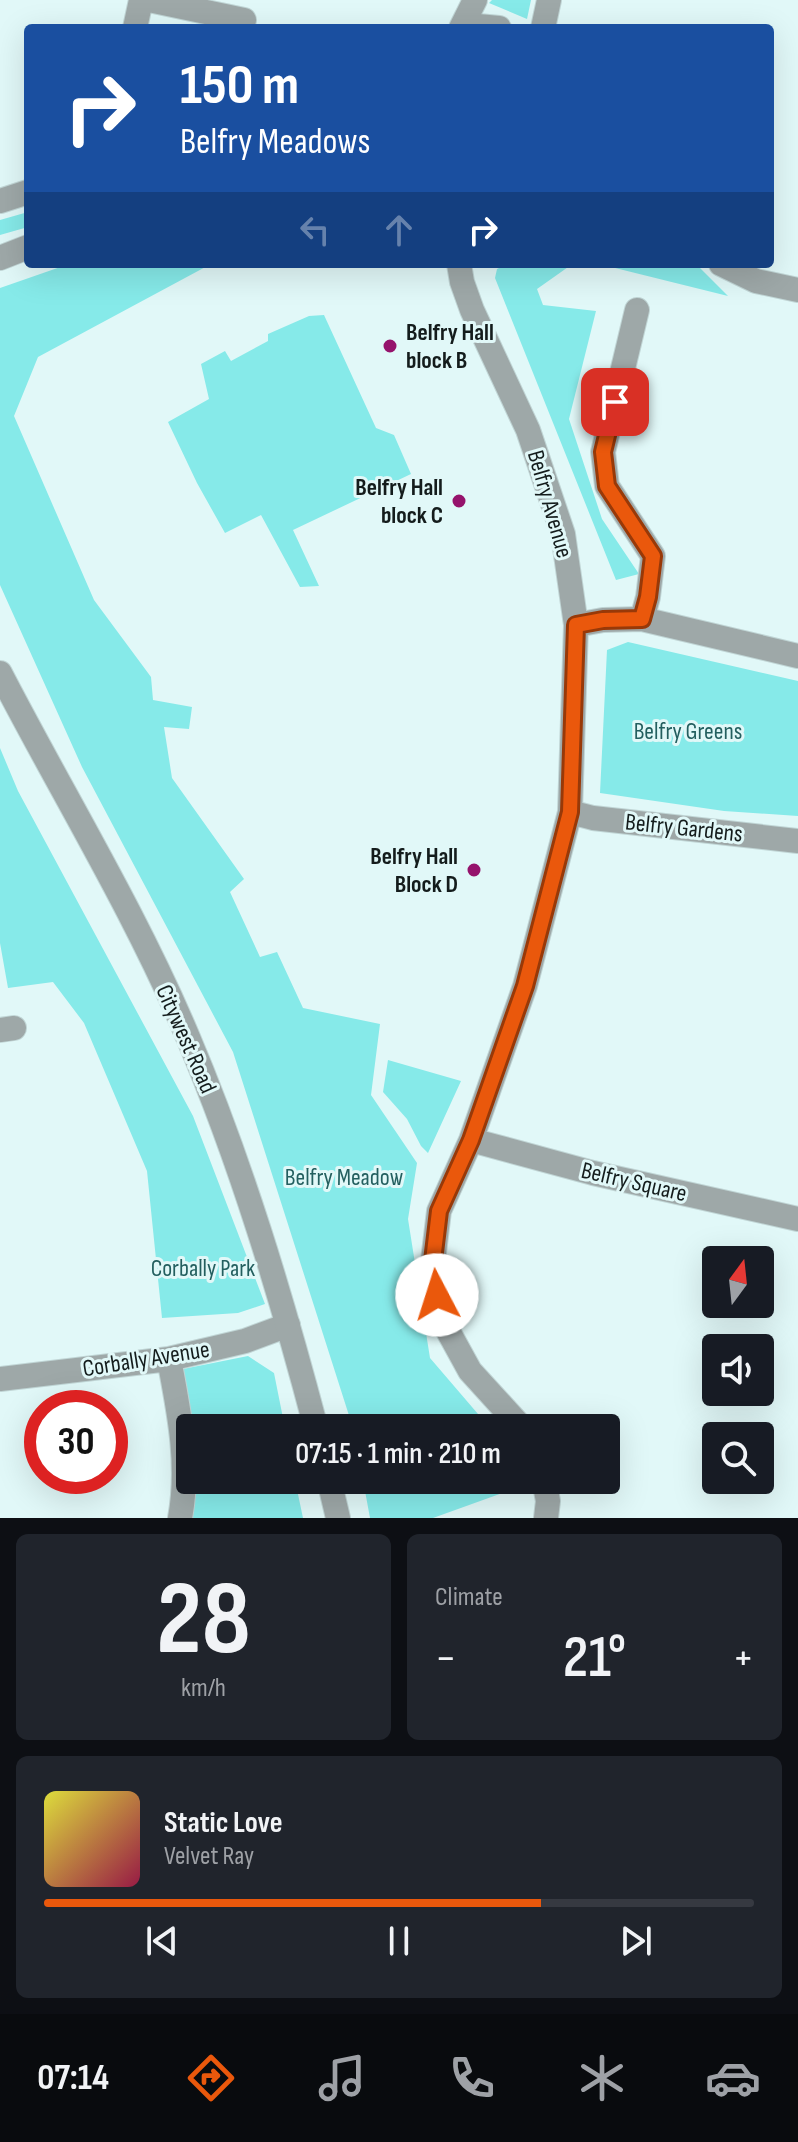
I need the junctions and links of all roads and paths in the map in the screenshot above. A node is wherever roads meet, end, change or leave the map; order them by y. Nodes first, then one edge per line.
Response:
1 (141, 0) edge
2 (149, 0) edge
3 (475, 0) edge
4 (549, 0) edge
5 (244, 20) dead end
6 (136, 24) edge
7 (466, 24) edge
8 (544, 24) edge
9 (24, 193) edge
10 (0, 201) edge
11 (24, 249) edge
12 (0, 258) edge
13 (460, 268) edge
14 (729, 268) edge
15 (798, 290) edge
16 (637, 310) dead end
17 (642, 619) junction
18 (576, 625) junction
19 (798, 656) edge
20 (0, 673) edge
21 (570, 812) junction
22 (798, 841) edge
23 (471, 1140) junction
24 (798, 1219) edge
25 (288, 1325) junction
26 (169, 1359) junction
27 (0, 1379) edge
28 (312, 1414) edge
29 (509, 1414) edge
30 (332, 1494) edge
31 (547, 1494) edge
32 (180, 1518) edge
33 (338, 1518) edge
34 (546, 1518) edge

1 - 6 street
2 - 5 street
3 - 7 street
4 - 8 street
9 - 10 street
11 - 12 street
13 - 18 street, Belfry Avenue
14 - 15 street
16 - 17 street
17 - 18 street
17 - 19 street
18 - 21 street, Belfry Avenue
20 - 25 street, Citywest Road
21 - 22 street, Belfry Gardens
21 - 23 street, Belfry Avenue
23 - 24 street, Belfry Square
23 - 29 street, Belfry Avenue
25 - 26 street, Corbally Avenue
25 - 28 street, Citywest Road
26 - 27 street, Corbally Avenue
26 - 32 street
30 - 33 street
31 - 34 street

